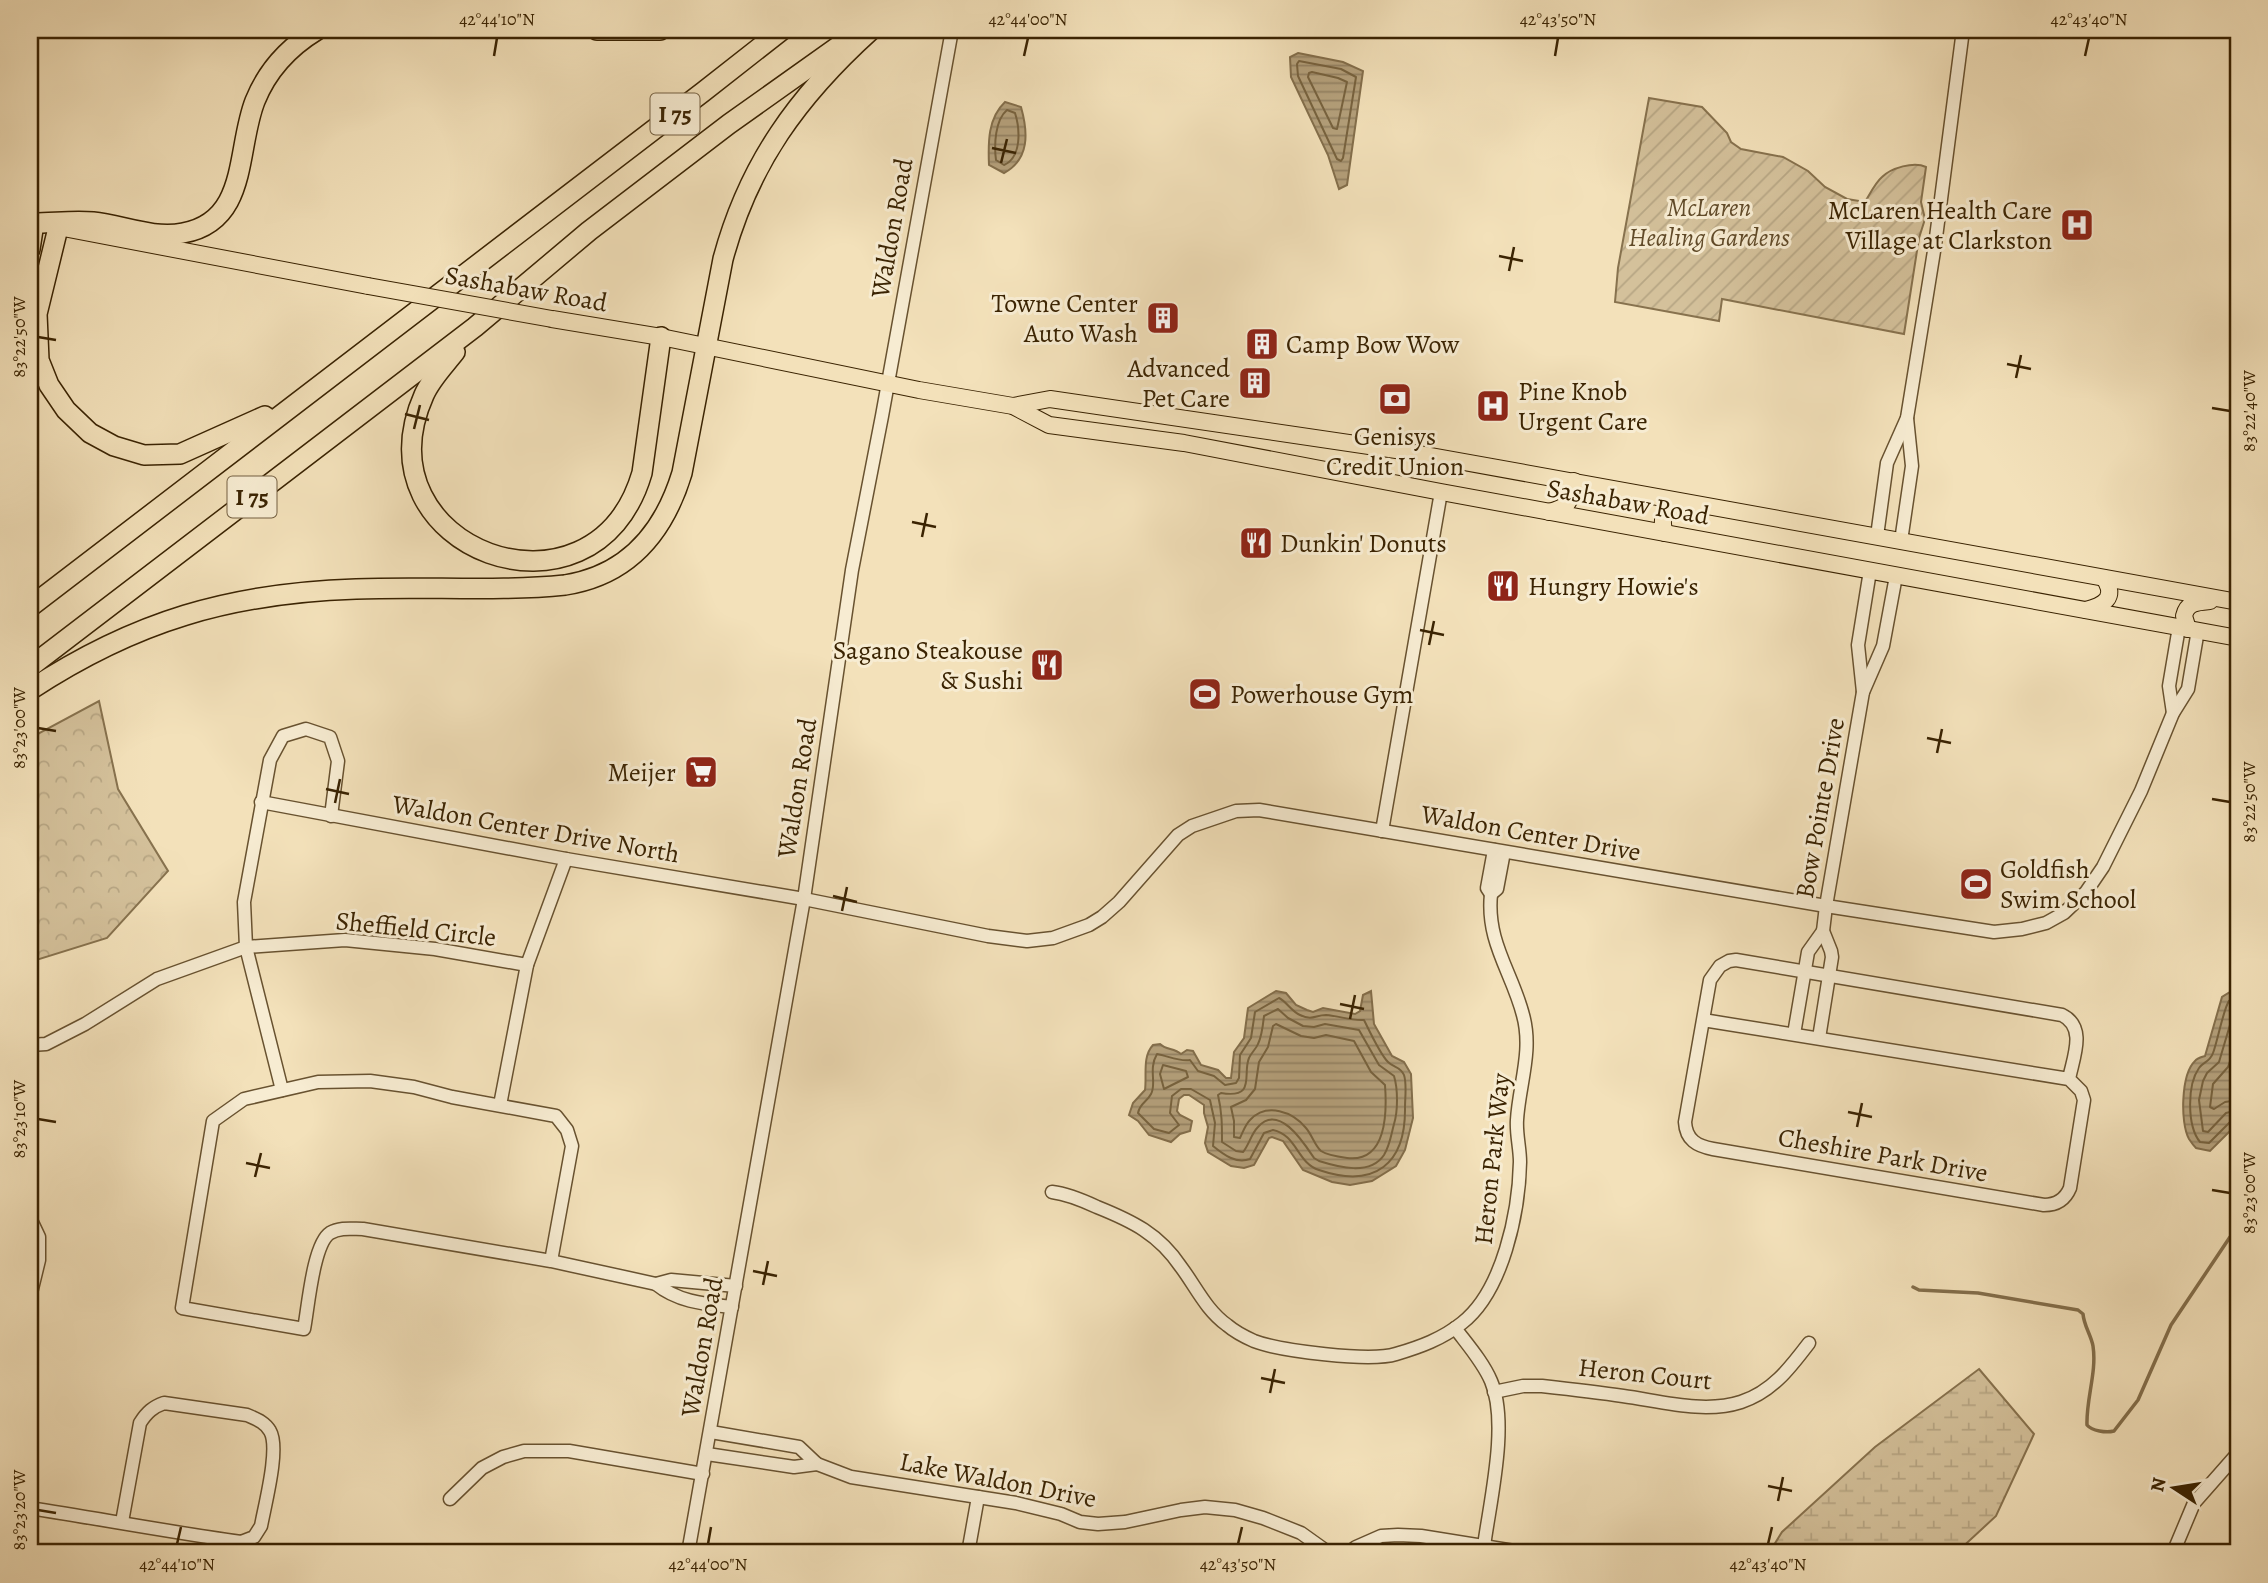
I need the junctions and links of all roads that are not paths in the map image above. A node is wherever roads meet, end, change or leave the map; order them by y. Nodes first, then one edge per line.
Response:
1 (317, 30) edge
2 (597, 30) edge
3 (660, 30) edge
4 (782, 30) edge
5 (860, 30) edge
6 (871, 30) edge
7 (951, 30) edge
8 (1964, 30) edge
9 (32, 223) edge
10 (58, 228) junction
11 (30, 249) edge
12 (475, 327) junction
13 (661, 337) junction
14 (705, 346) junction
15 (887, 384) junction
16 (315, 388) junction
17 (1013, 406) junction
18 (1106, 407) junction
19 (1907, 418) junction
20 (1103, 432) junction
21 (1293, 434) junction
22 (1284, 462) junction
23 (1574, 481) junction
24 (1441, 492) junction
25 (1692, 503) junction
26 (1549, 512) junction
27 (1665, 533) junction
28 (1877, 536) junction
29 (1901, 541) junction
30 (1870, 571) junction
31 (1896, 576) junction
32 (2104, 578) junction
33 (2231, 601) edge
34 (30, 607) edge
35 (2086, 610) junction
36 (2189, 629) junction
37 (2238, 638) edge
38 (30, 667) edge
39 (30, 690) edge
40 (1863, 692) junction
41 (2173, 713) junction
42 (261, 803) junction
43 (331, 816) junction
44 (1382, 831) junction
45 (1499, 851) junction
46 (566, 859) junction
47 (804, 899) junction
48 (1826, 906) junction
49 (1823, 931) junction
50 (246, 947) junction
51 (527, 965) junction
52 (1805, 972) junction
53 (1829, 976) junction
54 (1703, 1020) junction
55 (1794, 1034) junction
56 (1819, 1038) junction
57 (30, 1045) edge
58 (2068, 1079) junction
59 (282, 1090) junction
60 (500, 1105) junction
61 (1052, 1192) dead end
62 (30, 1218) edge
63 (551, 1261) junction
64 (656, 1284) junction
65 (736, 1286) junction
66 (30, 1297) edge
67 (732, 1307) junction
68 (1455, 1328) junction
69 (1809, 1343) dead end
70 (1494, 1392) junction
71 (711, 1432) junction
72 (2238, 1453) edge
73 (707, 1454) junction
74 (817, 1464) junction
75 (703, 1474) junction
76 (978, 1497) junction
77 (450, 1499) dead end
78 (30, 1508) edge
79 (122, 1522) junction
80 (1484, 1546) junction
81 (688, 1553) edge
82 (968, 1553) edge
83 (1329, 1553) edge
84 (1348, 1553) edge
85 (1527, 1553) edge
86 (2173, 1553) edge

1 - 9 highway
2 - 3 highway
4 - 16 highway, I 75
5 - 12 highway, I 75
6 - 14 highway
7 - 15 street, Waldon Road
8 - 19 street
9 - 10 main road, Sashabaw Road
9 - 11 highway
10 - 13 main road, Sashabaw Road, bridge
10 - 16 highway
12 - 13 highway
12 - 38 highway, I 75
13 - 14 main road, Sashabaw Road
14 - 15 main road, Sashabaw Road
14 - 39 highway
15 - 17 main road, Sashabaw Road
15 - 47 street, Waldon Road
16 - 34 highway, I 75
17 - 18 main road, Sashabaw Road
17 - 20 main road, Sashabaw Road
18 - 20 main road
18 - 21 main road, Sashabaw Road
19 - 28 street
19 - 29 street
20 - 22 main road, Sashabaw Road
21 - 22 main road
21 - 23 main road, Sashabaw Road
22 - 24 main road, Sashabaw Road
23 - 25 main road, Sashabaw Road
23 - 26 main road
24 - 26 main road, Sashabaw Road
24 - 44 street
25 - 27 main road
25 - 28 main road, Sashabaw Road
26 - 27 main road, Sashabaw Road
27 - 30 main road, Sashabaw Road
28 - 29 main road, Sashabaw Road
29 - 32 main road, Sashabaw Road
30 - 31 main road, Sashabaw Road
30 - 40 street, Bow Pointe Drive
31 - 35 main road, Sashabaw Road
31 - 40 street, Bow Pointe Drive
32 - 33 main road, Sashabaw Road
32 - 35 main road
33 - 36 main road
35 - 36 main road, Sashabaw Road
36 - 37 main road, Sashabaw Road
36 - 41 street, Waldon Center Drive
36 - 41 street, Waldon Center Drive
40 - 48 street, Bow Pointe Drive
41 - 48 street, Waldon Center Drive
42 - 43 street, Waldon Center Drive North
42 - 43 street
42 - 50 street
43 - 46 street, Waldon Center Drive North
44 - 45 street, Waldon Center Drive
44 - 47 street, Waldon Center Drive
45 - 48 street, Waldon Center Drive
45 - 68 street, Heron Park Way
46 - 47 street, Waldon Center Drive North
46 - 51 street
47 - 65 street, Waldon Road
48 - 49 street, Bow Pointe Drive
49 - 52 street, Bow Pointe Drive
49 - 53 street, Bow Pointe Drive
50 - 51 street, Sheffield Circle
50 - 57 street, Sheffield Circle
50 - 59 street
51 - 60 street
52 - 53 street, Cheshire Park Drive
52 - 54 street, Cheshire Park Drive
52 - 55 street, Bow Pointe Drive
53 - 56 street, Bow Pointe Drive
53 - 58 street, Cheshire Park Drive
54 - 55 street
54 - 58 street, Cheshire Park Drive
55 - 56 street
56 - 58 street
59 - 60 street
59 - 63 street
60 - 63 street
61 - 68 street, Heron Park Way
62 - 66 street
63 - 64 street
64 - 65 street
64 - 67 street
65 - 67 street, Waldon Road
67 - 71 street, Waldon Road
68 - 70 street
69 - 70 street, Heron Court
70 - 80 street
71 - 73 street, Waldon Road
71 - 74 street, Lake Waldon Drive
72 - 86 street
73 - 74 street, Lake Waldon Drive
73 - 75 street, Waldon Road
74 - 76 street, Lake Waldon Drive
75 - 77 street
75 - 81 street, Waldon Road
76 - 82 street
76 - 83 street, Lake Waldon Drive
78 - 79 street
79 - 79 street
80 - 84 street
80 - 85 street

